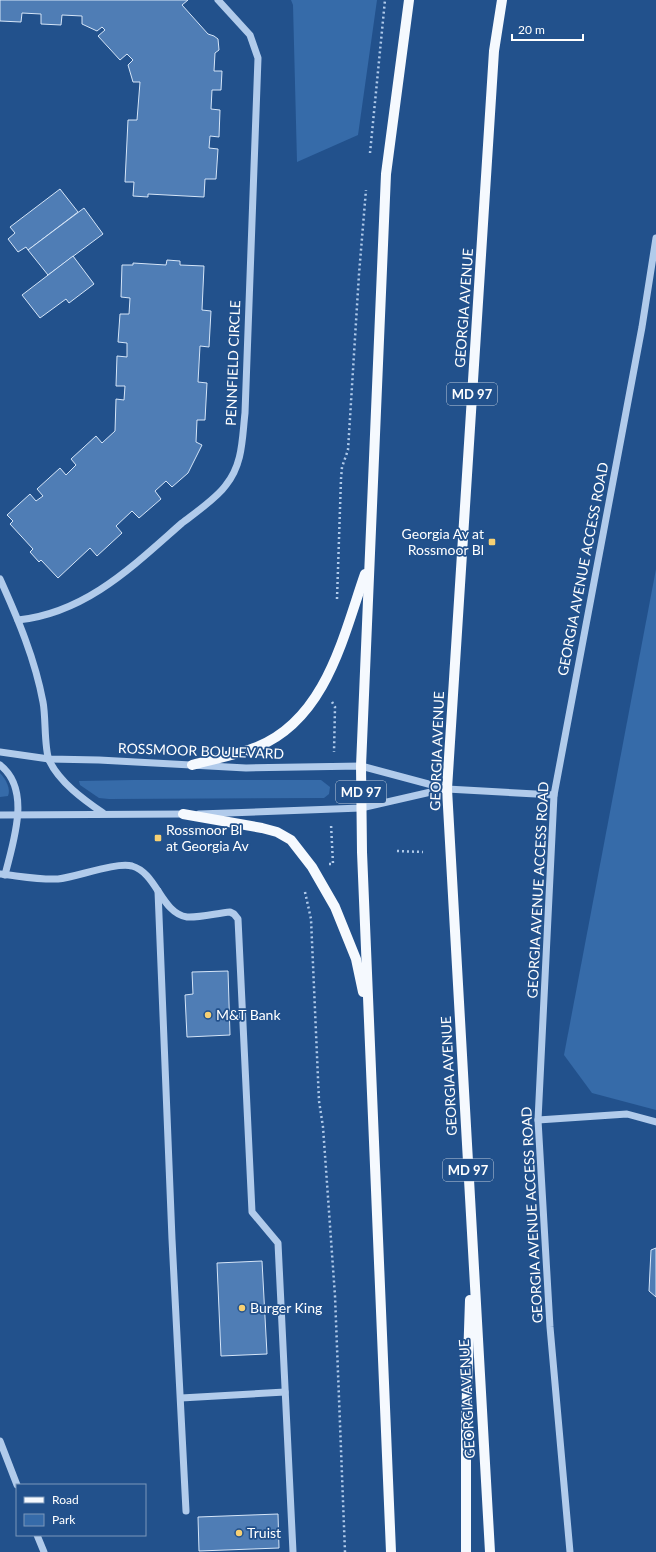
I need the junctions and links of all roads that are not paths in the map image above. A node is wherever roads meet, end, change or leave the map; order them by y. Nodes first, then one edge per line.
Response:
1 (218, 0) edge
2 (409, 0) edge
3 (502, 0) edge
4 (656, 238) edge
5 (369, 562) junction
6 (0, 579) edge
7 (18, 620) junction
8 (0, 752) edge
9 (49, 759) junction
10 (0, 765) edge
11 (192, 765) junction
12 (361, 766) junction
13 (446, 789) junction
14 (554, 795) junction
15 (360, 808) junction
16 (103, 813) junction
17 (183, 814) junction
18 (0, 815) edge
19 (18, 816) junction
20 (3, 874) edge
21 (158, 891) junction
22 (369, 1021) junction
23 (538, 1120) junction
24 (656, 1122) edge
25 (471, 1229) junction
26 (285, 1392) junction
27 (181, 1398) junction
28 (0, 1441) edge
29 (17, 1484) edge
30 (186, 1511) dead end
31 (37, 1536) edge
32 (44, 1552) edge
33 (293, 1552) edge
34 (391, 1552) edge
35 (466, 1552) edge
36 (490, 1552) edge
37 (570, 1552) edge

1 - 7 street, PENNFIELD CIRCLE
2 - 5 main road, MD 97
3 - 13 main road, GEORGIA AVENUE / MD 97
4 - 14 street, GEORGIA AVENUE ACCESS ROAD
5 - 11 main road
5 - 12 main road, MD 97
6 - 7 street
7 - 9 street
8 - 9 street, ROSSMOOR BOULEVARD
9 - 11 street, ROSSMOOR BOULEVARD
9 - 16 street
10 - 19 street
11 - 12 street, ROSSMOOR BOULEVARD
12 - 13 street, ROSSMOOR BOULEVARD
12 - 15 main road, MD 97
13 - 14 street, ROSSMOOR BOULEVARD
13 - 15 street, ROSSMOOR BOULEVARD
13 - 25 main road, GEORGIA AVENUE / MD 97
14 - 23 street, GEORGIA AVENUE ACCESS ROAD
15 - 17 street, ROSSMOOR BOULEVARD
15 - 22 main road, MD 97
16 - 17 street, ROSSMOOR BOULEVARD
16 - 19 street, ROSSMOOR BOULEVARD
17 - 22 main road
18 - 19 street, ROSSMOOR BOULEVARD
19 - 20 street
20 - 21 street
21 - 26 street
21 - 27 street
22 - 34 main road, MD 97
23 - 24 street
23 - 37 street, GEORGIA AVENUE ACCESS ROAD
25 - 35 main road
25 - 36 main road, GEORGIA AVENUE / MD 97
26 - 27 street
26 - 33 street
27 - 30 street
28 - 29 street
31 - 32 street

